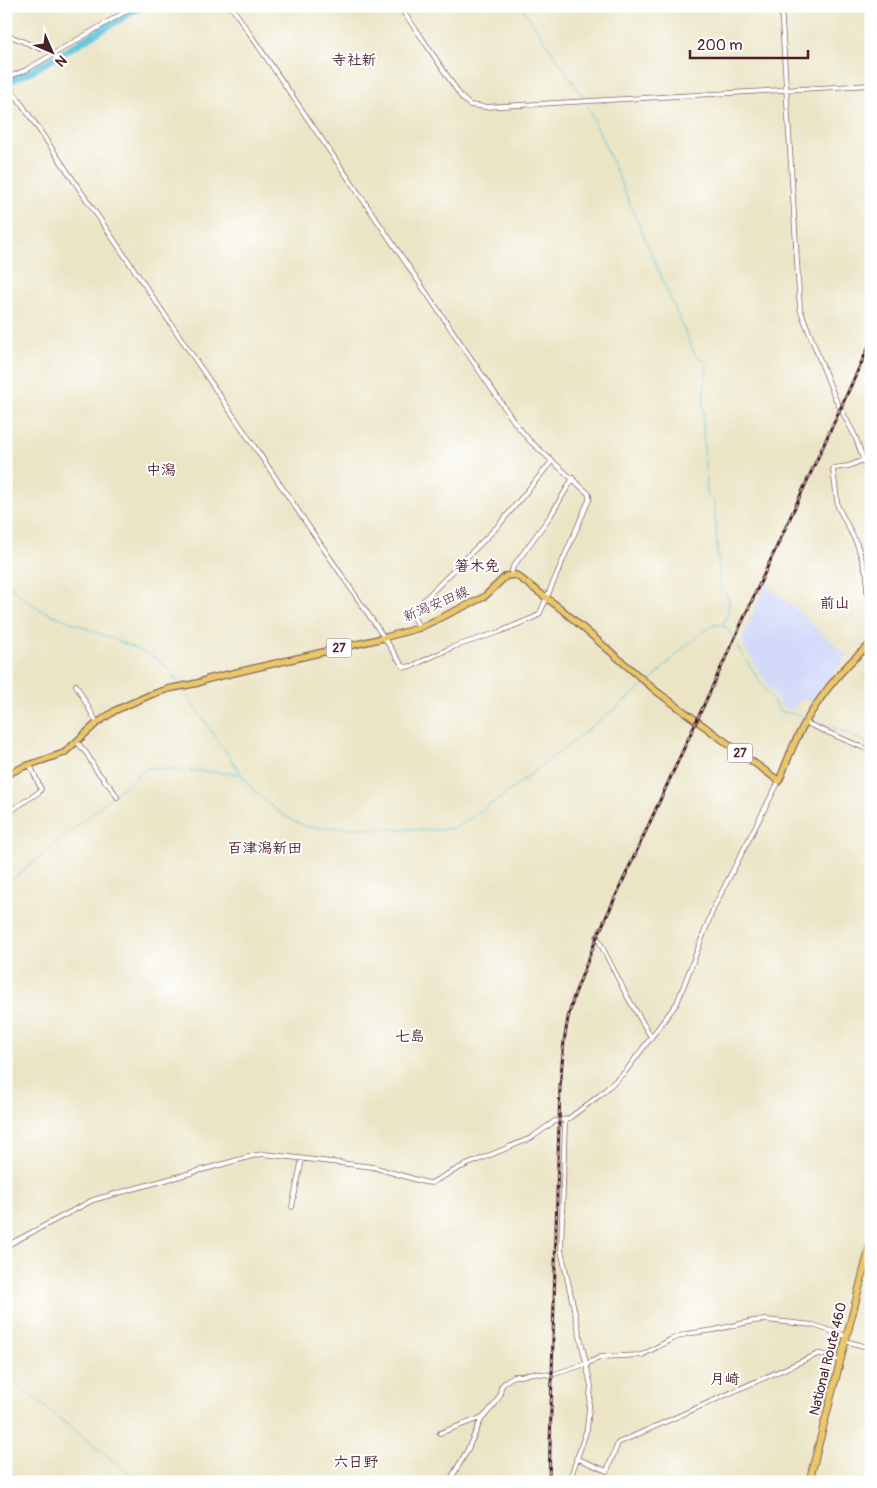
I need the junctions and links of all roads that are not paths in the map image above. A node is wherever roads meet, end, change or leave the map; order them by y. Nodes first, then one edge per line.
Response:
1 (135, 6) edge
2 (231, 6) edge
3 (399, 6) edge
4 (780, 6) edge
5 (6, 30) edge
6 (42, 49) dead end
7 (7, 81) edge
8 (871, 85) edge
9 (786, 89) junction
10 (863, 460) junction
11 (552, 461) junction
12 (573, 478) junction
13 (871, 481) edge
14 (511, 574) junction
15 (871, 597) edge
16 (547, 598) junction
17 (419, 628) junction
18 (383, 638) junction
19 (871, 644) edge
20 (76, 685) dead end
21 (97, 723) junction
22 (806, 723) junction
23 (76, 742) junction
24 (871, 751) edge
25 (30, 765) junction
26 (6, 775) edge
27 (779, 781) junction
28 (116, 795) dead end
29 (6, 814) edge
30 (597, 937) dead end
31 (652, 1037) junction
32 (565, 1120) junction
33 (302, 1159) junction
34 (292, 1207) dead end
35 (871, 1242) edge
36 (6, 1246) edge
37 (846, 1339) junction
38 (871, 1348) edge
39 (840, 1361) junction
40 (586, 1364) junction
41 (482, 1418) junction
42 (440, 1433) dead end
43 (576, 1458) junction
44 (449, 1482) edge
45 (569, 1482) edge
46 (809, 1482) edge

1 - 7 street
2 - 11 street
3 - 9 street
4 - 9 street
5 - 6 street
7 - 18 street
8 - 9 street
9 - 10 street
10 - 13 street
10 - 15 street
11 - 12 street
11 - 17 street
12 - 14 street
12 - 16 street
14 - 16 main road, 27
14 - 17 main road, 新潟安田線 / 27
16 - 18 street
16 - 27 main road, 27
17 - 18 main road, 新潟安田線 / 27
18 - 21 main road, 新潟安田線 / 27
19 - 22 main road
20 - 21 street
21 - 23 main road, 新潟安田線 / 27
22 - 24 street
22 - 27 main road
23 - 25 main road, 新潟安田線 / 27
23 - 28 street
25 - 26 main road, 新潟安田線 / 27
25 - 29 street
27 - 31 street
30 - 31 street
31 - 32 street
32 - 33 street
32 - 40 street
33 - 34 street
33 - 36 street
35 - 37 highway, National Route 460
37 - 38 street
37 - 39 highway, National Route 460
37 - 40 street
39 - 43 street
39 - 46 highway, National Route 460
40 - 41 street
40 - 43 street
41 - 42 street
41 - 44 street
43 - 45 street

